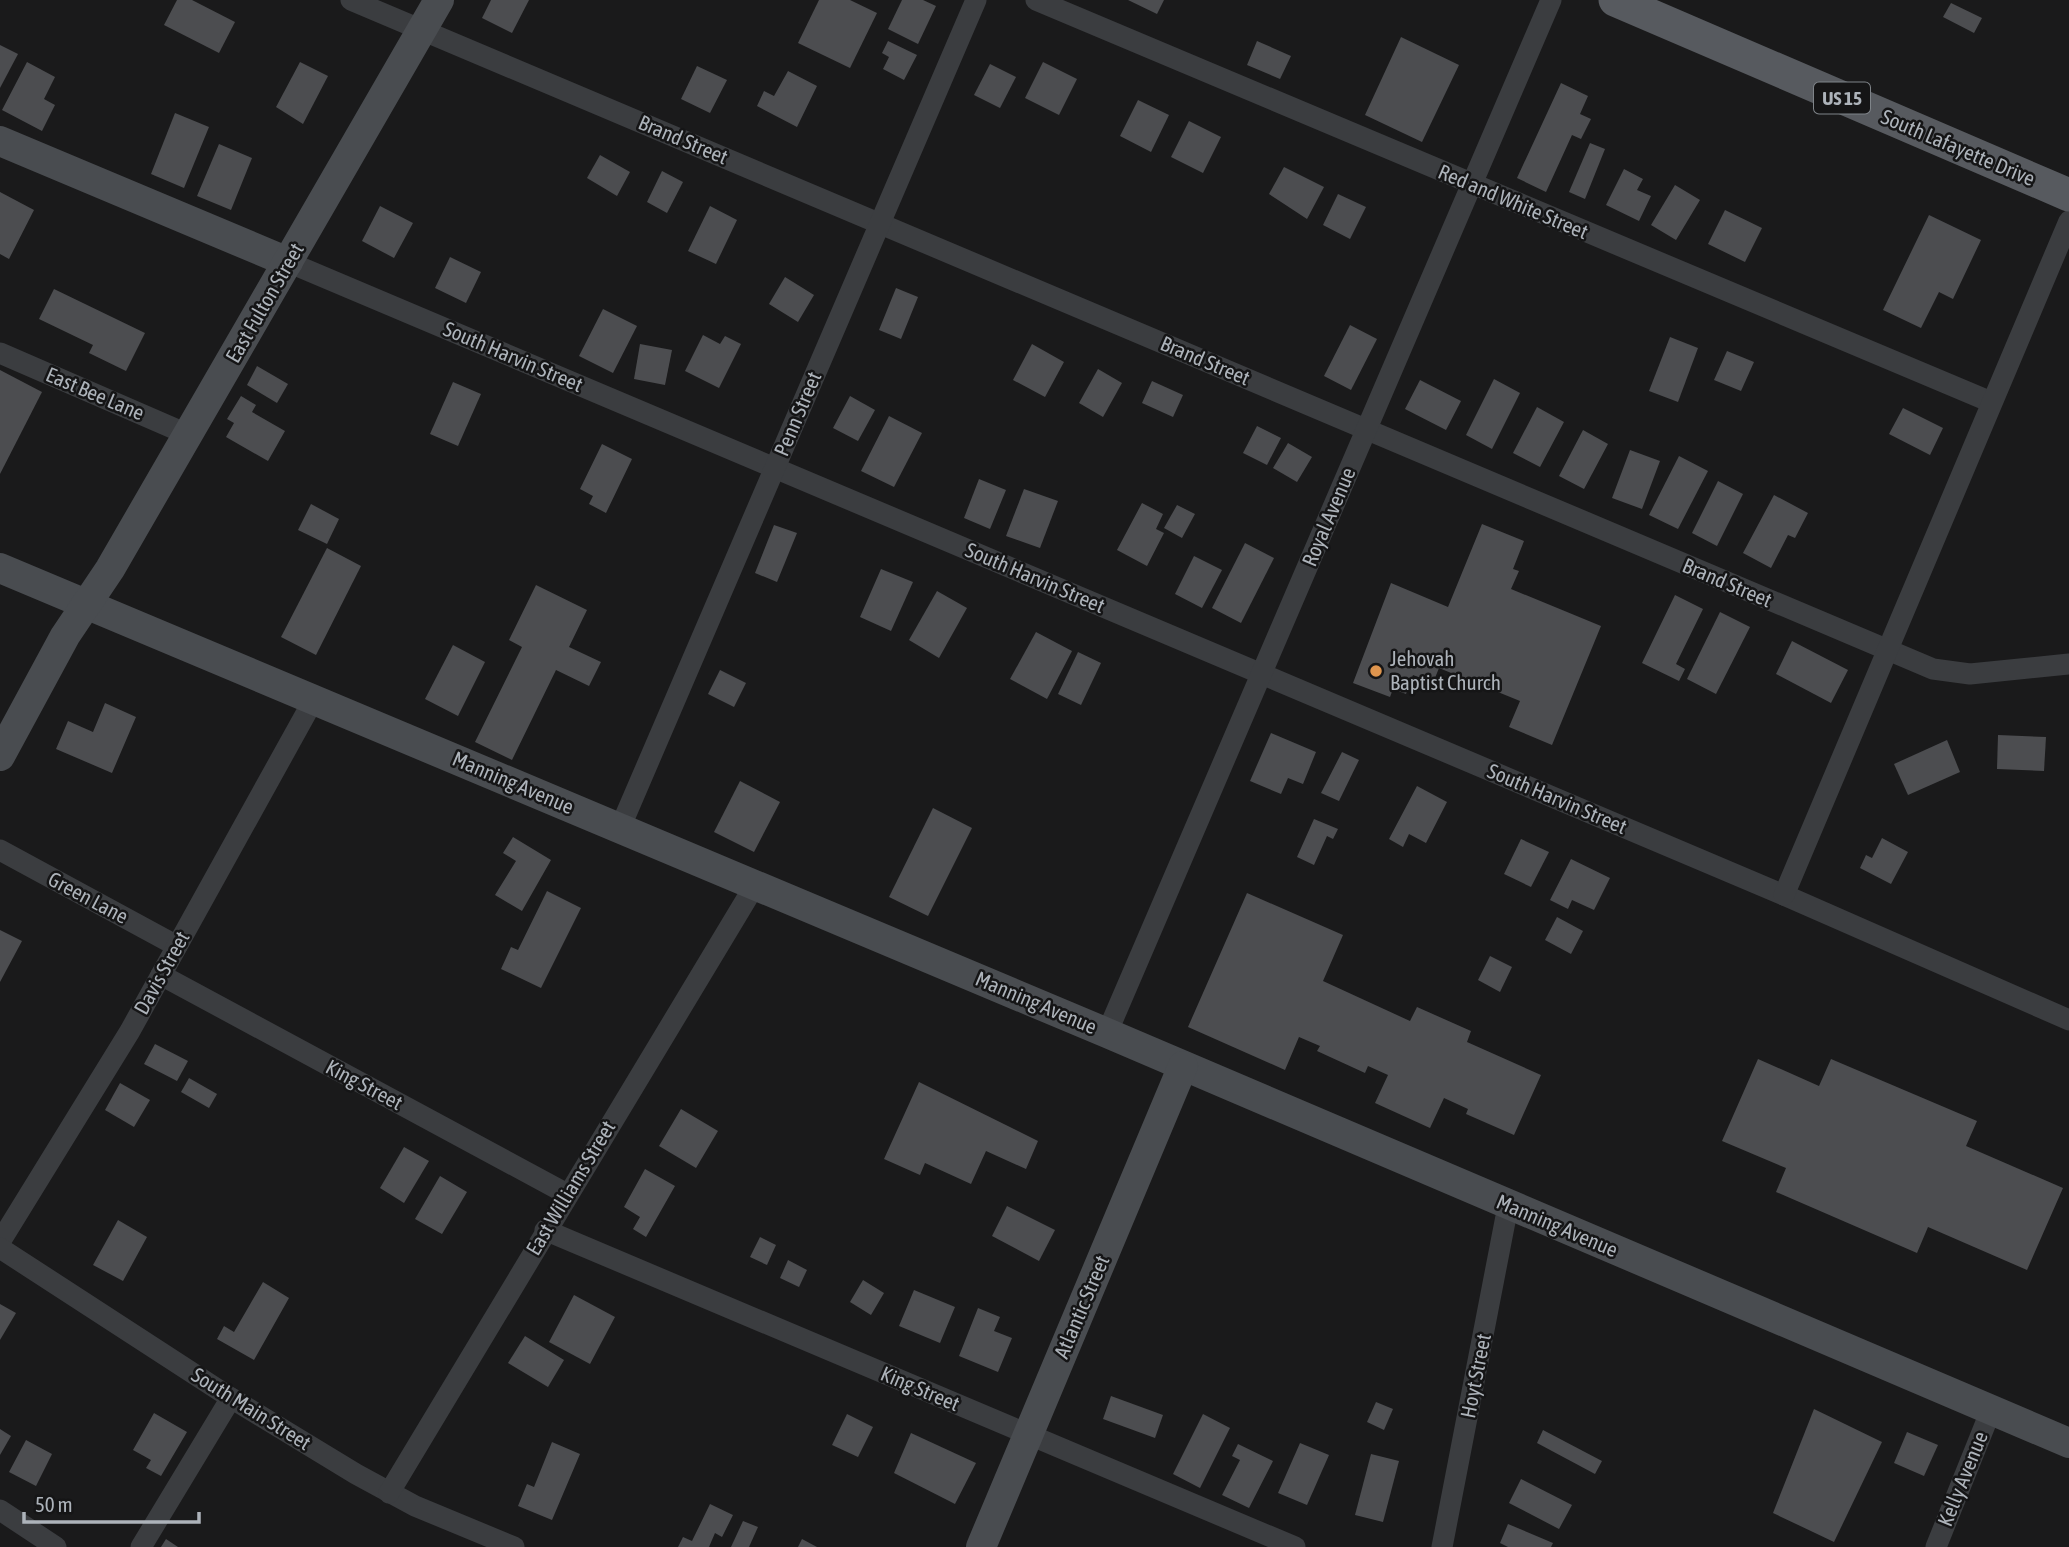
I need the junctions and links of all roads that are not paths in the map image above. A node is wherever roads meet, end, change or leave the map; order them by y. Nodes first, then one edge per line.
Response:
1 (351, 0) edge
2 (439, 0) edge
3 (976, 0) edge
4 (1035, 0) edge
5 (1550, 0) edge
6 (1615, 0) edge
7 (422, 30) junction
8 (0, 141) edge
9 (1472, 185) junction
10 (2069, 195) edge
11 (2069, 221) edge
12 (880, 223) junction
13 (288, 262) junction
14 (0, 353) edge
15 (1991, 402) junction
16 (1367, 429) junction
17 (189, 435) junction
18 (775, 468) junction
19 (0, 568) edge
20 (86, 603) junction
21 (1886, 650) junction
22 (2069, 664) edge
23 (1262, 674) junction
24 (314, 699) junction
25 (0, 756) edge
26 (620, 828) junction
27 (0, 850) edge
28 (755, 885) junction
29 (1784, 895) junction
30 (177, 946) junction
31 (161, 975) junction
32 (2069, 1020) edge
33 (1107, 1033) junction
34 (1183, 1066) junction
35 (567, 1194) junction
36 (1508, 1206) junction
37 (545, 1230) junction
38 (0, 1242) edge
39 (0, 1248) edge
40 (231, 1398) junction
41 (1991, 1410) junction
42 (1028, 1434) junction
43 (2069, 1443) edge
44 (389, 1493) junction
45 (0, 1510) edge
46 (56, 1547) edge
47 (141, 1547) edge
48 (514, 1547) edge
49 (981, 1547) edge
50 (1295, 1547) edge
51 (1442, 1547) edge
52 (1936, 1547) edge

1 - 7 street, Brand Street
2 - 7 main road, East Fulton Street
3 - 12 street, Penn Street
4 - 9 street, Red and White Street
5 - 9 street, Royal Avenue
6 - 10 main road, South Lafayette Drive / US 15
7 - 12 street, Brand Street
7 - 13 main road, East Fulton Street
8 - 13 main road, South Harvin Street
9 - 15 street, Red and White Street
9 - 16 street, Royal Avenue
11 - 15 street
12 - 16 street, Brand Street
12 - 18 street, Penn Street
13 - 17 main road, East Fulton Street
13 - 18 street, South Harvin Street
14 - 17 street, East Bee Lane
15 - 21 street
16 - 21 street, Brand Street
16 - 23 street, Royal Avenue
17 - 20 main road, East Fulton Street
18 - 23 street, South Harvin Street
18 - 26 street, Penn Street
19 - 20 main road, Manning Avenue
20 - 24 main road, Manning Avenue
20 - 25 main road, East Fulton Street
21 - 22 street, Brand Street
21 - 29 street
23 - 29 street, South Harvin Street
23 - 33 street, Royal Avenue
24 - 26 main road, Manning Avenue
24 - 30 street, Davis Street
26 - 28 main road, Manning Avenue
27 - 30 street, Green Lane
28 - 33 main road, Manning Avenue
28 - 35 street, East Williams Street
29 - 32 street, South Harvin Street
30 - 31 street, Davis Street
31 - 35 street, King Street
31 - 38 street, Davis Street
33 - 34 main road, Manning Avenue
34 - 36 main road, Manning Avenue
34 - 42 main road, Atlantic Street
35 - 37 street, East Williams Street
36 - 41 main road, Manning Avenue
36 - 51 street, Hoyt Street
37 - 42 street, King Street
37 - 44 street, East Williams Street
39 - 40 street, South Main Street
40 - 44 street, South Main Street
40 - 47 street
41 - 43 main road, Manning Avenue
41 - 52 street, Kelly Avenue
42 - 49 main road, Atlantic Street
42 - 50 street, King Street
44 - 48 street, South Main Street
45 - 46 street

